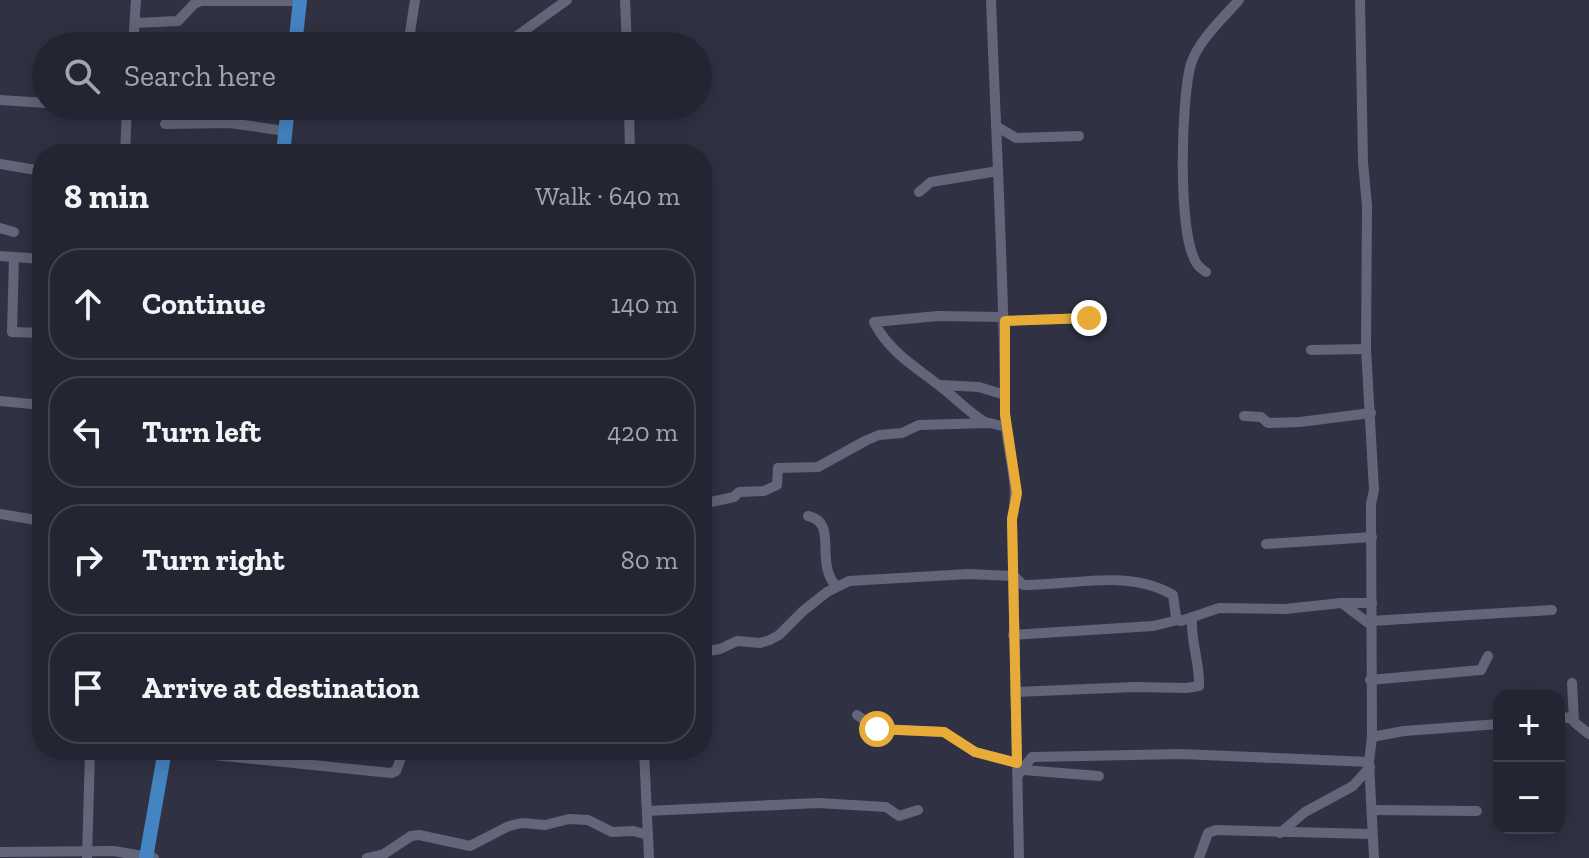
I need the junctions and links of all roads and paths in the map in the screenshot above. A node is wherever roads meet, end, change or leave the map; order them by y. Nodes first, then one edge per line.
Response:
1 (136, 0) edge
2 (300, 0) edge
3 (415, 0) edge
4 (567, 0) edge
5 (625, 0) edge
6 (991, 0) edge
7 (1239, 0) edge
8 (1360, 0) edge
9 (135, 23) junction
10 (134, 32) edge
11 (297, 32) edge
12 (410, 32) edge
13 (522, 32) edge
14 (626, 32) edge
15 (0, 100) edge
16 (32, 102) edge
17 (126, 120) edge
18 (286, 120) edge
19 (629, 120) edge
20 (165, 124) dead end
21 (996, 126) junction
22 (285, 131) junction
23 (1079, 136) dead end
24 (125, 144) edge
25 (284, 144) edge
26 (630, 144) edge
27 (0, 164) edge
28 (32, 169) edge
29 (998, 171) junction
30 (919, 192) dead end
31 (0, 228) edge
32 (14, 232) dead end
33 (0, 256) edge
34 (14, 257) junction
35 (32, 258) edge
36 (1206, 272) dead end
37 (1089, 318) dead end
38 (1005, 319) junction
39 (32, 333) edge
40 (1366, 349) junction
41 (1311, 350) dead end
42 (940, 385) junction
43 (1005, 395) junction
44 (0, 401) edge
45 (32, 404) edge
46 (1371, 413) junction
47 (1244, 416) dead end
48 (987, 423) junction
49 (1006, 427) junction
50 (712, 502) edge
51 (0, 514) edge
52 (808, 516) dead end
53 (32, 519) edge
54 (1372, 537) junction
55 (1266, 544) dead end
56 (1014, 576) junction
57 (836, 586) junction
58 (1341, 603) junction
59 (1372, 603) junction
60 (1552, 610) dead end
61 (1192, 617) junction
62 (1178, 620) junction
63 (1371, 623) junction
64 (1013, 635) junction
65 (712, 650) edge
66 (1488, 656) dead end
67 (1370, 680) junction
68 (1572, 683) dead end
69 (1015, 692) junction
70 (857, 715) dead end
71 (1565, 717) edge
72 (1573, 719) junction
73 (1493, 724) edge
74 (1589, 734) edge
75 (1372, 737) junction
76 (90, 760) edge
77 (164, 760) edge
78 (263, 760) edge
79 (400, 760) edge
80 (644, 760) edge
81 (1370, 764) junction
82 (1019, 770) junction
83 (1099, 776) dead end
84 (918, 810) dead end
85 (1372, 810) junction
86 (647, 811) junction
87 (1477, 811) dead end
88 (1280, 833) junction
89 (1372, 834) junction
90 (648, 835) junction
91 (0, 852) edge
92 (87, 854) edge
93 (149, 857) edge
94 (367, 858) edge
95 (649, 858) edge
96 (1019, 858) edge
97 (1199, 858) edge
98 (1374, 858) edge

1 - 9 street
2 - 9 street
2 - 11 highway
3 - 12 street
4 - 13 street
5 - 14 street
6 - 21 street
7 - 36 street
8 - 40 street
9 - 10 street
15 - 16 street
17 - 24 street
18 - 22 highway
19 - 26 street
20 - 22 street
21 - 23 street
21 - 29 street
22 - 25 highway
27 - 28 street
29 - 30 street
29 - 38 street
31 - 32 street
33 - 34 street
34 - 35 street
34 - 39 street
37 - 38 street
38 - 42 street
38 - 43 street
40 - 41 street
40 - 46 street
42 - 43 street
42 - 48 street
43 - 49 street
44 - 45 street
46 - 47 street
46 - 54 street
48 - 49 street
48 - 50 street
49 - 56 street
51 - 53 street
52 - 57 street
54 - 55 street
54 - 59 street
56 - 57 street
56 - 62 street
56 - 64 street
57 - 65 street
58 - 59 street
58 - 61 street
58 - 63 street
59 - 63 street
60 - 63 street
61 - 62 street
61 - 69 street
62 - 64 street
63 - 67 street
64 - 69 street
66 - 67 street
67 - 75 street
68 - 72 street
69 - 82 street
70 - 82 street
71 - 72 street
72 - 74 street
73 - 75 street
75 - 81 street
76 - 92 street
77 - 93 highway
78 - 79 street
80 - 86 street
81 - 82 street
81 - 85 street
81 - 88 street
82 - 83 street
82 - 96 street
84 - 86 street
85 - 87 street
85 - 89 street
86 - 90 street
88 - 89 street
88 - 97 street
89 - 98 street
90 - 94 street
90 - 95 street
91 - 92 street
92 - 93 street

